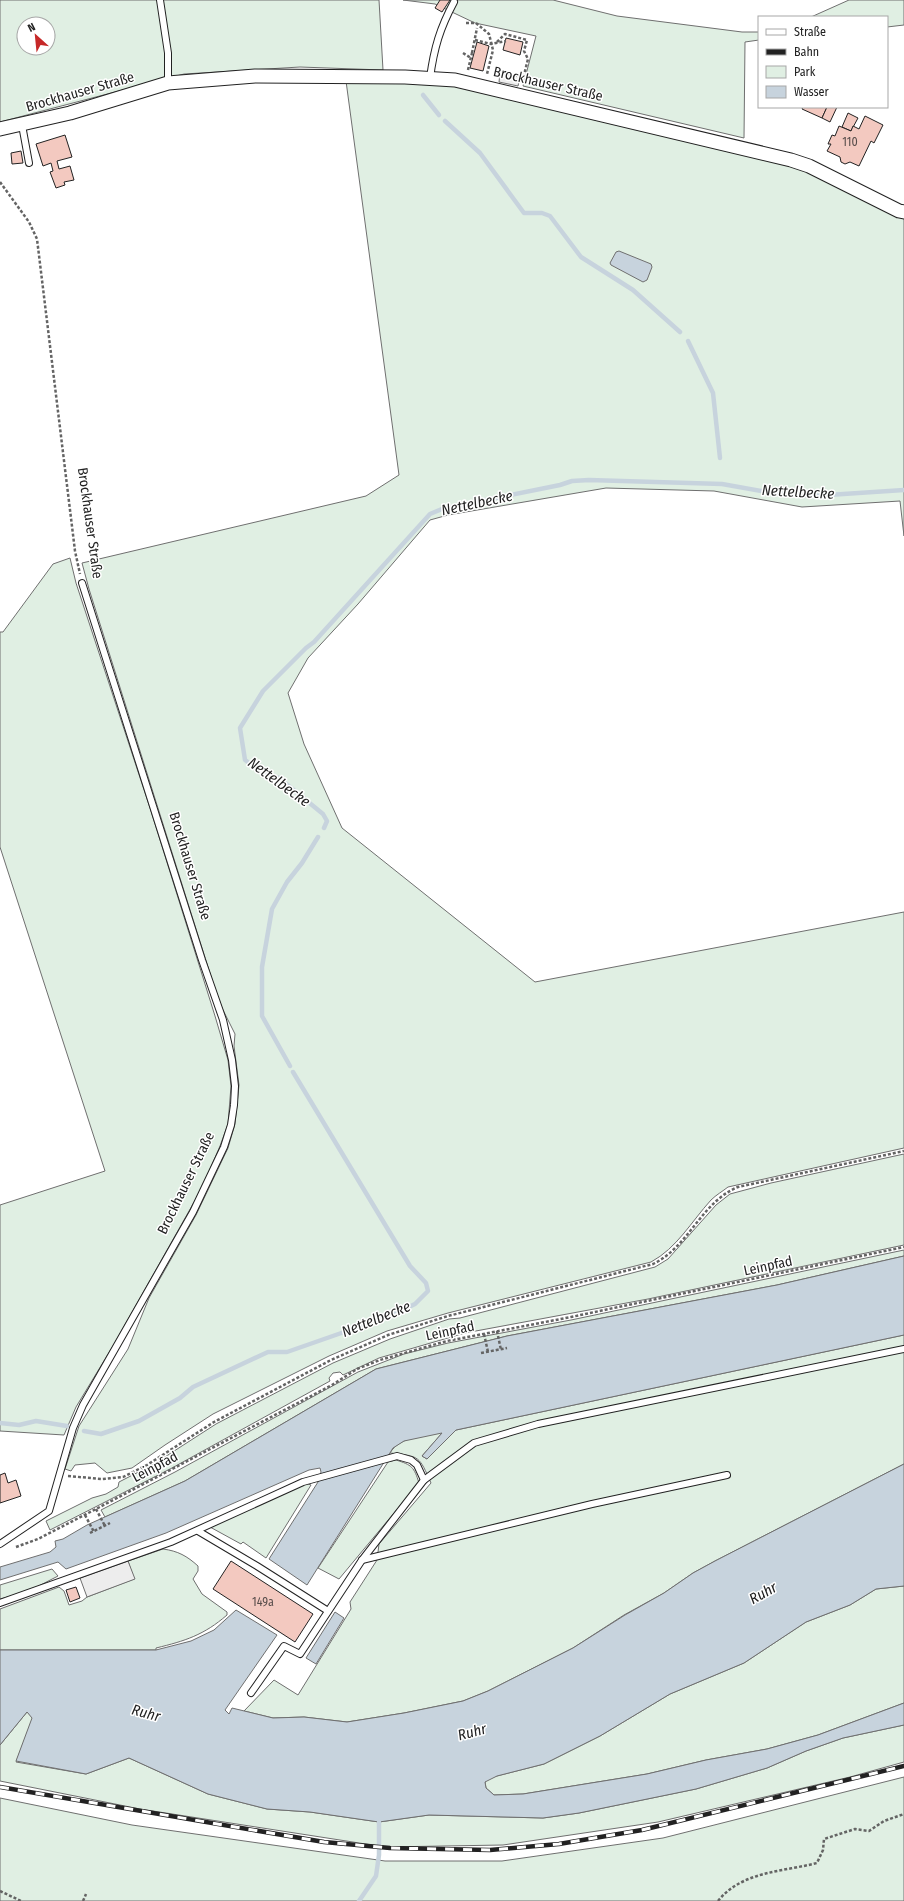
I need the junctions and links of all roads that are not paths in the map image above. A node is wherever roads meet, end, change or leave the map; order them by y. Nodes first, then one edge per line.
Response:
1 (160, 0) edge
2 (454, 2) dead end
3 (430, 78) junction
4 (168, 83) junction
5 (22, 125) junction
6 (0, 129) edge
7 (29, 163) dead end
8 (904, 212) edge
9 (82, 582) road end
10 (904, 1349) edge
11 (727, 1475) dead end
12 (424, 1480) junction
13 (198, 1531) junction
14 (0, 1544) edge
15 (362, 1560) junction
16 (0, 1603) edge
17 (328, 1611) junction
18 (251, 1693) dead end

1 - 4 lane
2 - 3 lane
3 - 4 street, Brockhauser Straße
3 - 8 street, Brockhauser Straße
4 - 5 street, Brockhauser Straße
5 - 6 street, Brockhauser Straße
5 - 7 lane
9 - 14 lane, Brockhauser Straße
10 - 12 lane
11 - 15 lane
12 - 13 lane
12 - 15 lane
13 - 16 lane
13 - 17 lane
15 - 17 lane
17 - 18 lane

